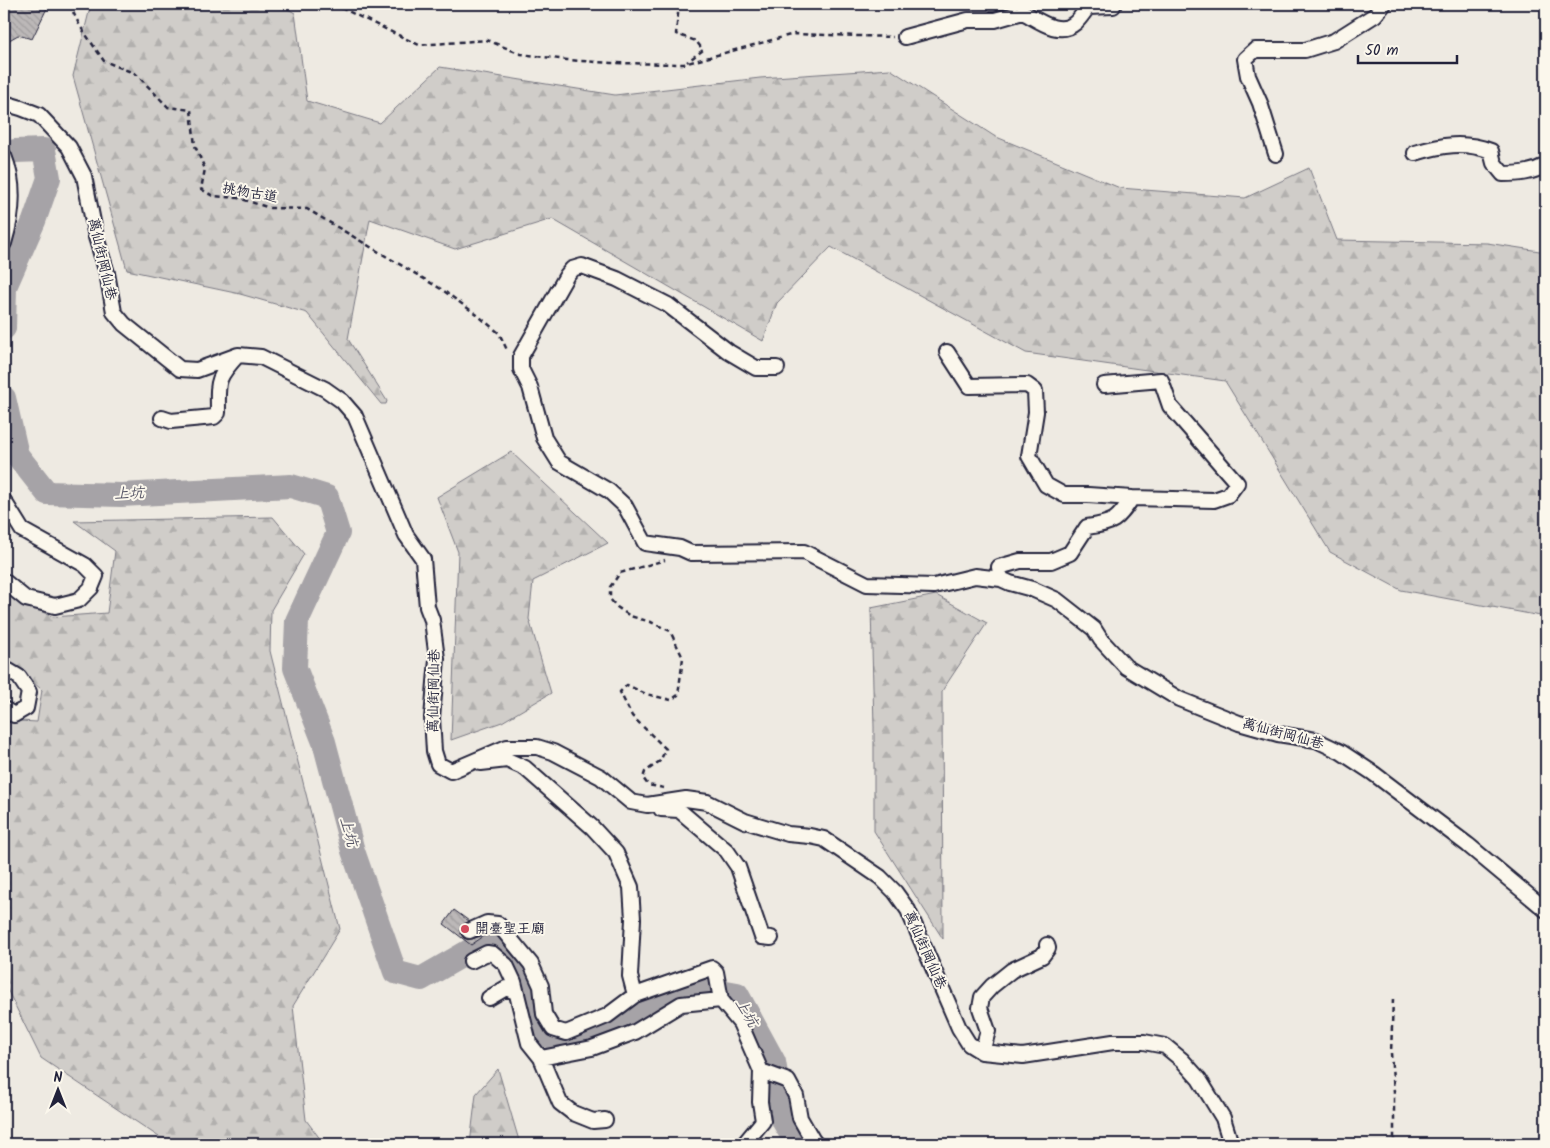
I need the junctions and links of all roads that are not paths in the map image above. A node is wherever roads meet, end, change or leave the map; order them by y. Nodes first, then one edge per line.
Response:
1 (1114, 4) edge
2 (1384, 4) edge
3 (905, 37) road end
4 (4, 103) edge
5 (1415, 153) dead end
6 (1276, 154) dead end
7 (4, 156) edge
8 (1546, 165) edge
9 (4, 243) edge
10 (947, 352) dead end
11 (238, 355) junction
12 (777, 368) dead end
13 (1104, 385) dead end
14 (162, 418) dead end
15 (1132, 498) junction
16 (4, 501) edge
17 (1001, 579) junction
18 (4, 581) edge
19 (4, 668) edge
20 (4, 709) edge
21 (467, 765) junction
22 (647, 805) junction
23 (1546, 910) edge
24 (469, 931) dead end
25 (772, 938) dead end
26 (1048, 945) dead end
27 (471, 961) dead end
28 (517, 993) junction
29 (635, 995) junction
30 (489, 998) dead end
31 (721, 1000) junction
32 (982, 1052) junction
33 (541, 1058) junction
34 (762, 1071) junction
35 (605, 1120) dead end
36 (744, 1144) edge
37 (816, 1144) edge
38 (1231, 1144) edge

1 - 3 street
2 - 6 street
4 - 11 street, 萬仙街岡仙巷
5 - 8 street
7 - 9 street
10 - 15 street
11 - 14 street
11 - 21 street, 萬仙街岡仙巷
12 - 17 street, 萬仙街岡仙巷
13 - 15 street
15 - 17 street
16 - 18 street
17 - 23 street, 萬仙街岡仙巷
19 - 20 street
21 - 22 street, 萬仙街岡仙巷
21 - 29 street
22 - 25 street
22 - 32 street, 萬仙街岡仙巷
24 - 29 street
26 - 32 street
27 - 28 street
28 - 30 street
28 - 33 street
29 - 31 street
31 - 33 street
31 - 34 street
32 - 38 street
33 - 35 street
34 - 36 street
34 - 37 street

